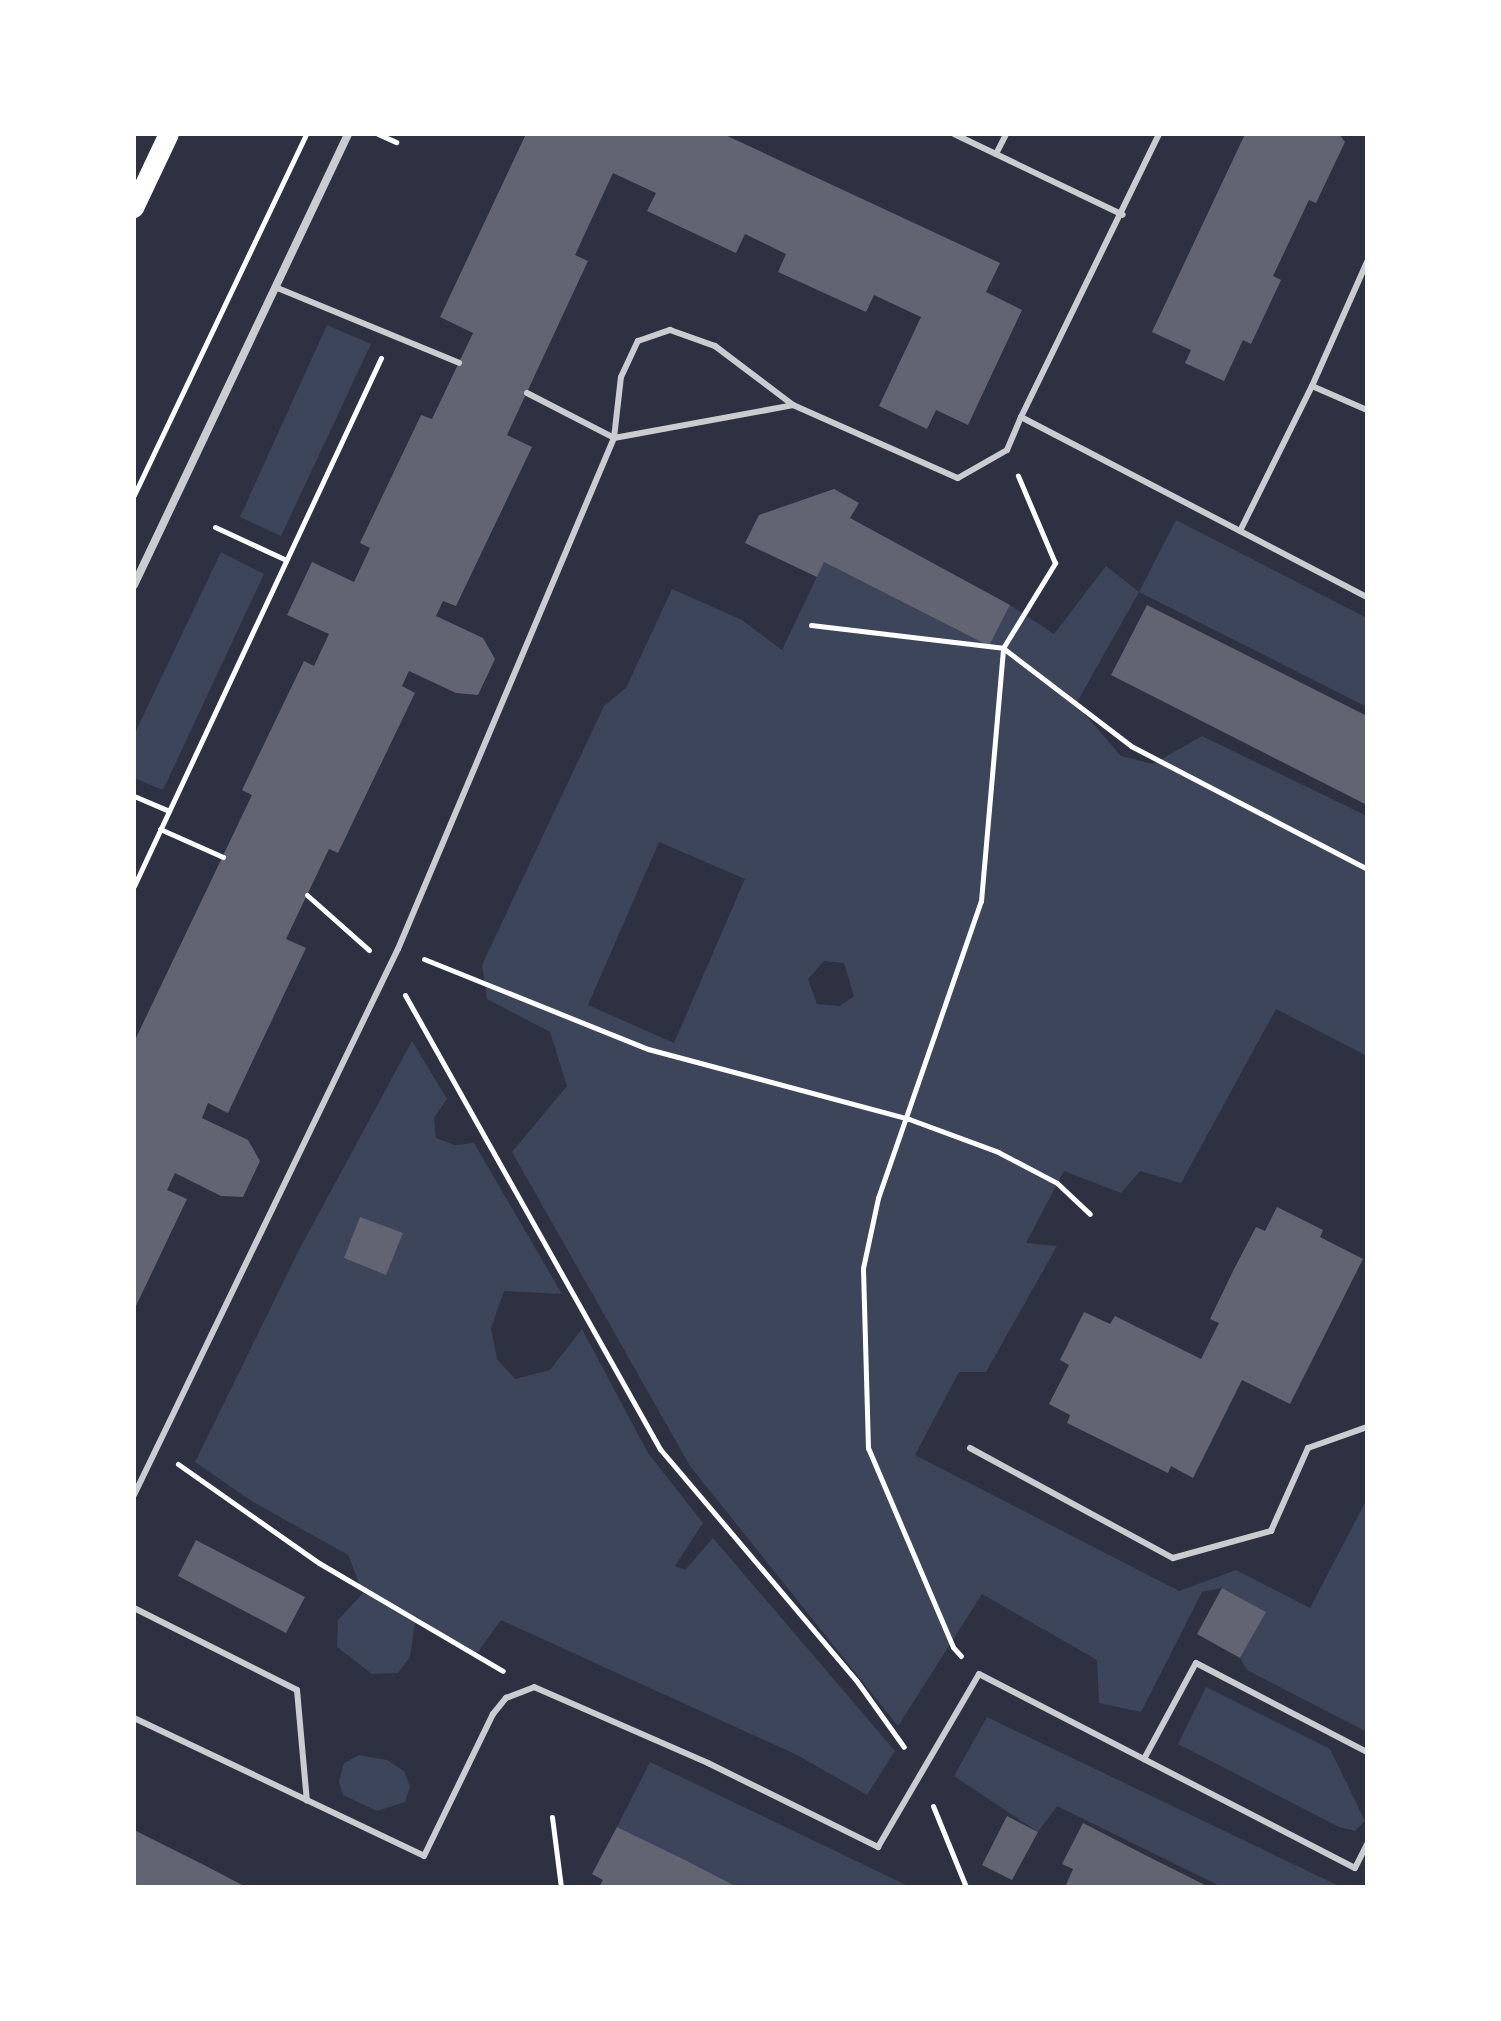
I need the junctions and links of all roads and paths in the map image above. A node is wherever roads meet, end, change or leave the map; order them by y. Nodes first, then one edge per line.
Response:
1 (169, 134) edge
2 (306, 134) edge
3 (348, 134) edge
4 (378, 134) edge
5 (954, 134) edge
6 (1006, 134) edge
7 (1159, 134) edge
8 (396, 142) dead end
9 (996, 154) junction
10 (134, 208) edge
11 (1123, 215) junction
12 (1367, 262) edge
13 (275, 287) junction
14 (390, 337) junction
15 (459, 363) dead end
16 (1312, 386) junction
17 (527, 393) dead end
18 (793, 405) junction
19 (1367, 410) edge
20 (1021, 417) junction
21 (614, 438) junction
22 (1007, 450) junction
23 (134, 495) edge
24 (215, 527) dead end
25 (1240, 531) junction
26 (286, 560) junction
27 (134, 585) edge
28 (1367, 597) edge
29 (811, 625) dead end
30 (1003, 648) junction
31 (134, 796) edge
32 (169, 811) junction
33 (160, 829) junction
34 (223, 857) dead end
35 (1367, 869) edge
36 (134, 886) edge
37 (307, 895) dead end
38 (398, 949) junction
39 (388, 967) junction
40 (909, 1119) junction
41 (1090, 1214) dead end
42 (1367, 1427) edge
43 (157, 1448) junction
44 (970, 1448) dead end
45 (134, 1495) edge
46 (134, 1608) edge
47 (979, 1674) junction
48 (534, 1687) junction
49 (134, 1718) edge
50 (1367, 1752) edge
51 (1144, 1759) junction
52 (920, 1775) junction
53 (307, 1801) junction
54 (552, 1817) dead end
55 (1367, 1844) edge
56 (561, 1887) edge
57 (966, 1887) edge

1 - 10 main road
2 - 23 path
3 - 13 street
4 - 8 path
5 - 9 lane
6 - 9 lane
7 - 11 lane
9 - 11 lane
11 - 20 lane
12 - 16 lane
13 - 14 lane
13 - 27 street
14 - 15 lane
14 - 26 path
16 - 19 lane
16 - 25 lane
17 - 21 lane
18 - 21 lane
18 - 21 lane
18 - 22 lane
20 - 22 lane
20 - 25 lane
21 - 38 lane
22 - 30 path
24 - 26 path
25 - 28 lane
26 - 32 path
29 - 30 path
30 - 35 path
30 - 40 path
31 - 32 path
32 - 33 path
33 - 34 path
33 - 36 path
37 - 39 path
38 - 39 lane
38 - 40 path
39 - 43 lane
39 - 52 path
40 - 41 path
40 - 47 path
42 - 44 lane
43 - 45 lane
43 - 48 path
46 - 53 lane
47 - 51 lane
47 - 52 lane
48 - 52 lane
48 - 53 lane
49 - 53 lane
50 - 51 lane
51 - 55 lane
52 - 57 path
54 - 56 path

